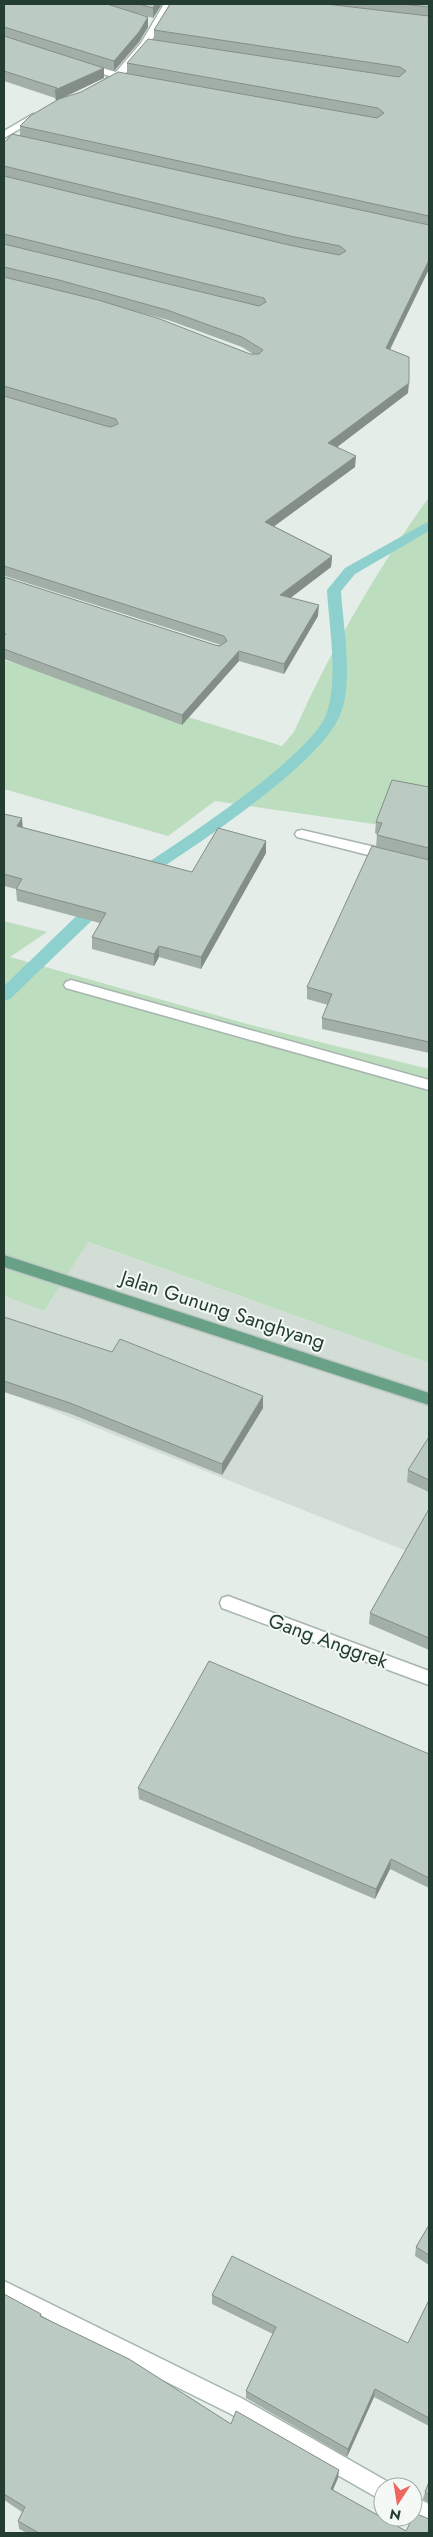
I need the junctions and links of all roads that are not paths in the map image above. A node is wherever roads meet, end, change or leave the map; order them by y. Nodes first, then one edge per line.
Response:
1 (169, 4) edge
2 (70, 62) edge
3 (117, 76) junction
4 (146, 82) edge
5 (101, 85) edge
6 (46, 111) edge
7 (7, 138) edge
8 (302, 834) dead end
9 (402, 859) edge
10 (71, 985) dead end
11 (429, 1085) edge
12 (4, 1261) edge
13 (429, 1399) edge
14 (228, 1603) dead end
15 (429, 1678) edge
16 (4, 2291) edge
17 (373, 2484) edge

1 - 3 street
2 - 3 street
3 - 4 street
3 - 5 street
6 - 7 street
8 - 9 street
10 - 11 street
12 - 13 main road, Jalan Gunung Sanghyang
14 - 15 street, Gang Anggrek
16 - 17 street

